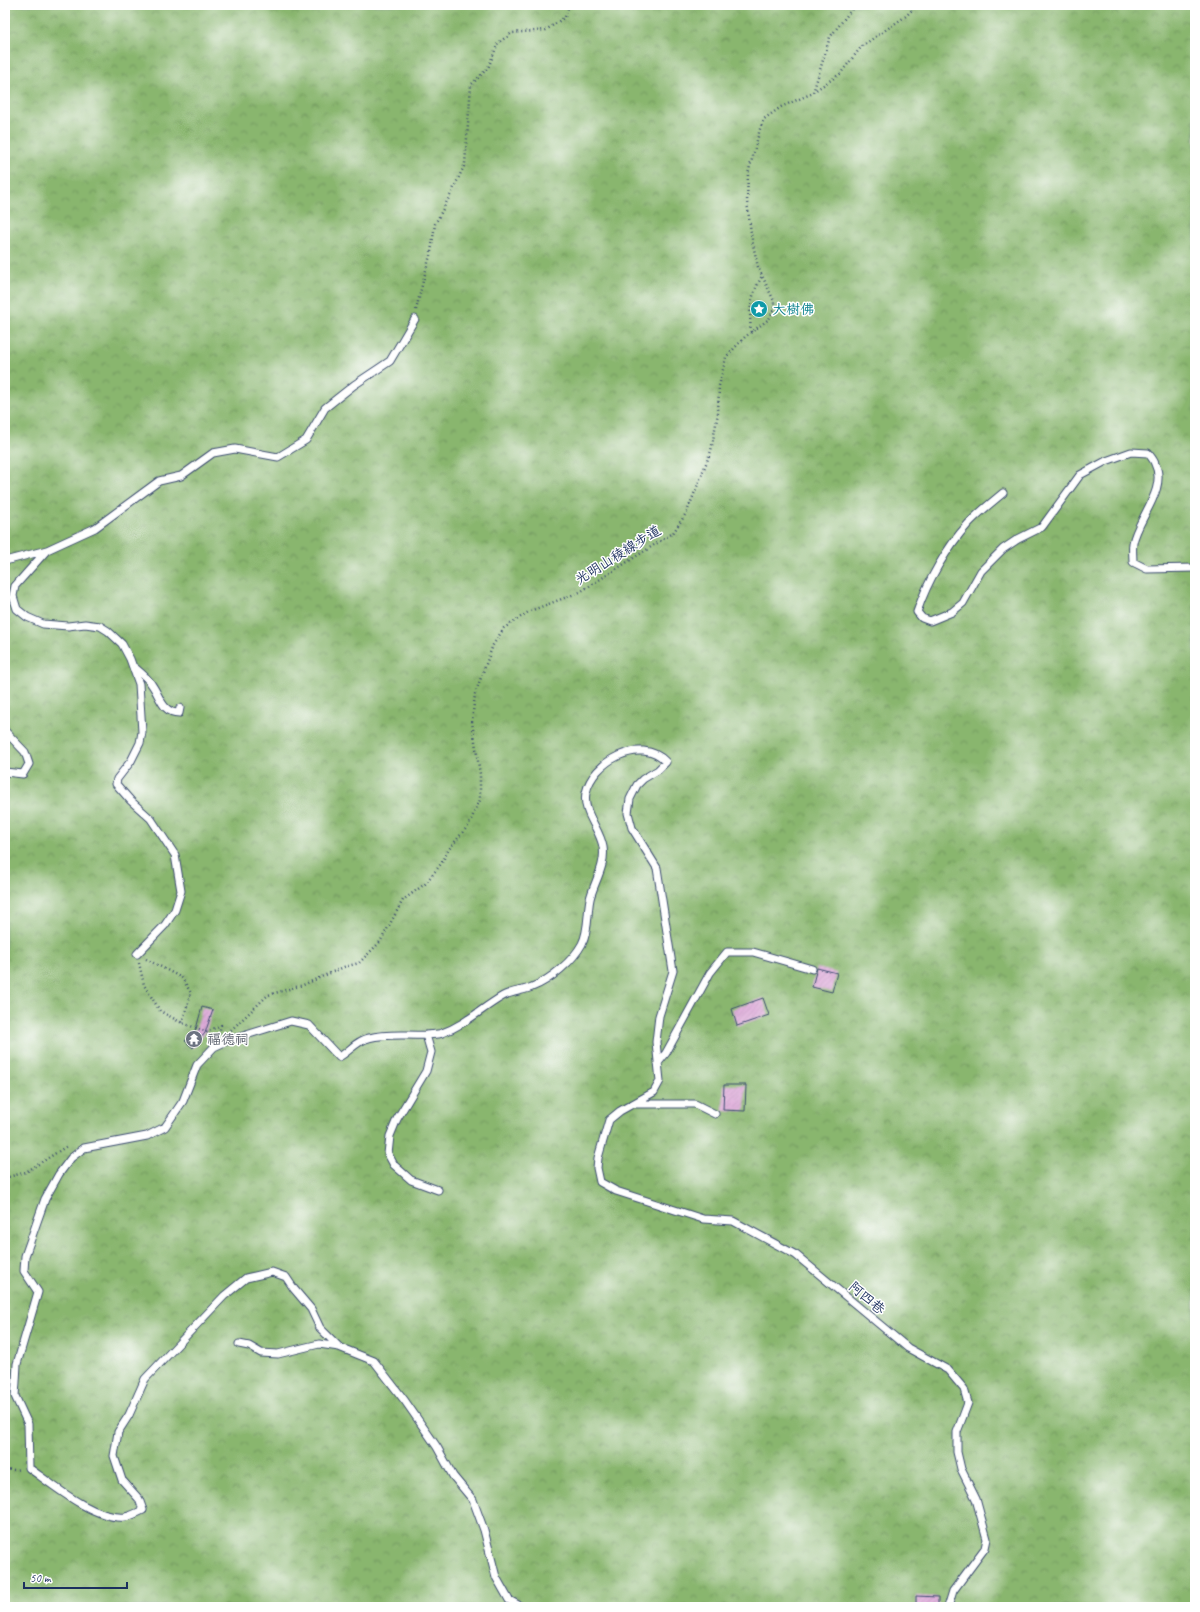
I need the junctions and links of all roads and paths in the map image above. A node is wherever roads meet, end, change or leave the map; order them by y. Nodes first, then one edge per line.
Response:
1 (569, 5) edge
2 (855, 5) edge
3 (917, 5) edge
4 (813, 92) junction
5 (762, 276) junction
6 (415, 319) joint
7 (751, 332) junction
8 (1002, 493) dead end
9 (47, 550) junction
10 (5, 561) edge
11 (1195, 568) edge
12 (132, 664) junction
13 (180, 708) dead end
14 (5, 731) edge
15 (5, 772) edge
16 (137, 954) junction
17 (812, 969) dead end
18 (182, 1023) junction
19 (233, 1026) dead end
20 (426, 1035) junction
21 (216, 1046) junction
22 (658, 1063) junction
23 (634, 1104) junction
24 (715, 1114) dead end
25 (70, 1144) dead end
26 (5, 1178) edge
27 (438, 1190) dead end
28 (239, 1344) dead end
29 (339, 1347) junction
30 (28, 1468) junction
31 (5, 1469) edge
32 (5, 1602) edge
33 (6, 1607) edge
34 (522, 1607) edge
35 (948, 1607) edge

1 - 6 path
2 - 4 path
3 - 4 path, 光明山稜線步道
4 - 5 path, 光明山稜線步道
5 - 7 path
5 - 7 path, 光明山稜線步道
6 - 9 lane
7 - 19 path, 光明山稜線步道
8 - 11 lane
9 - 10 lane
9 - 12 lane
12 - 13 lane
12 - 16 lane
14 - 15 lane
16 - 18 path
16 - 18 path
17 - 22 lane
18 - 21 path
20 - 21 lane
20 - 22 lane
20 - 27 lane
21 - 30 lane
22 - 23 lane
23 - 24 lane
23 - 35 lane, 阿四巷
25 - 26 path
28 - 29 lane
29 - 30 lane
29 - 34 lane
30 - 31 path
32 - 33 path

